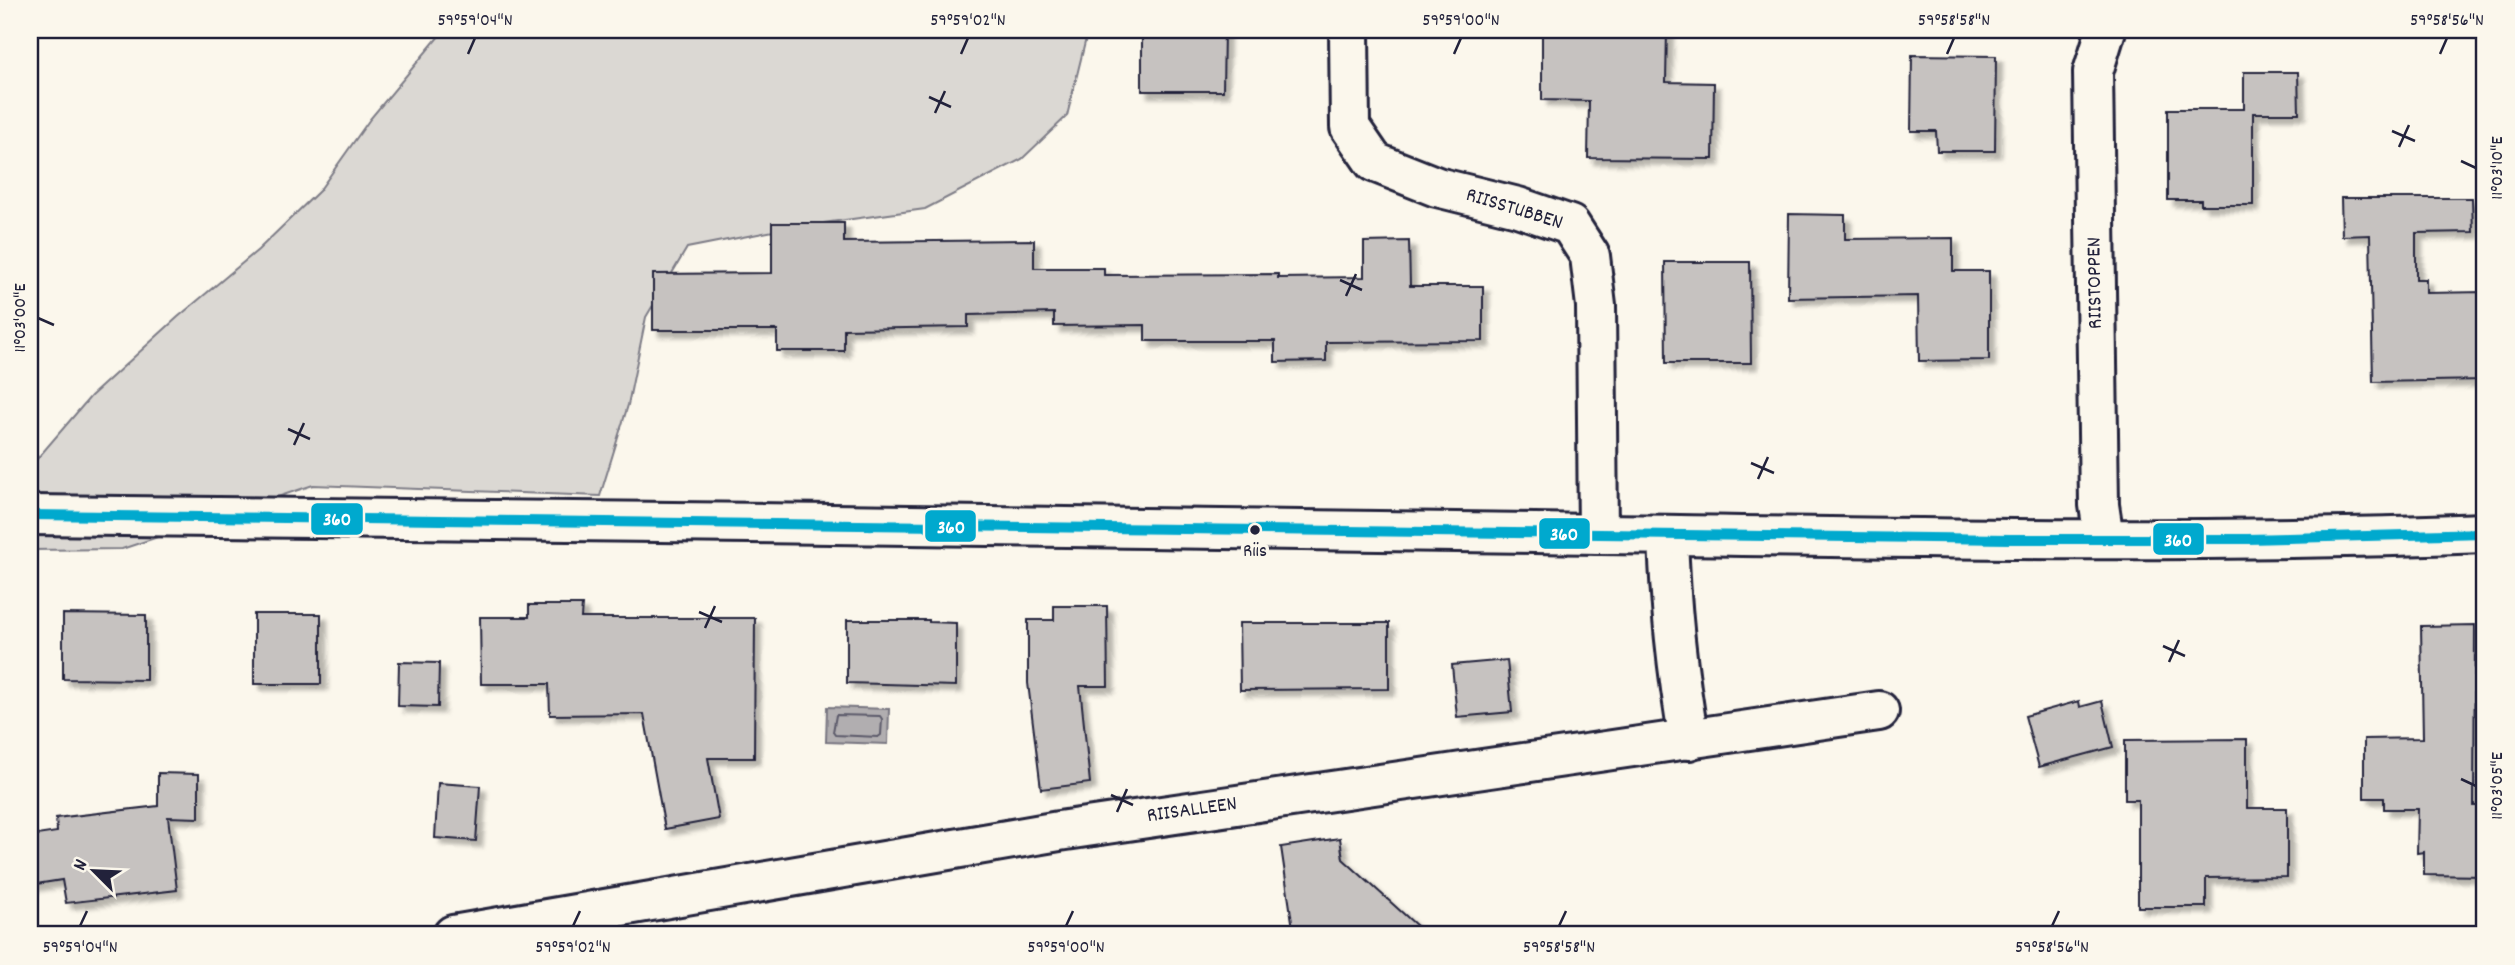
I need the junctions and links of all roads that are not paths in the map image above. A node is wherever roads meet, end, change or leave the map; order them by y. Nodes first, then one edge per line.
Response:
1 (1349, 30) edge
2 (2106, 30) edge
3 (30, 515) edge
4 (2485, 533) edge
5 (1598, 534) junction
6 (1668, 535) junction
7 (2104, 538) junction
8 (1879, 711) dead end
9 (1689, 740) junction
10 (453, 935) edge

1 - 5 main road, RIISSTUBBEN
2 - 7 main road, RIISTOPPEN
3 - 5 main road
4 - 7 main road
5 - 6 main road
6 - 7 main road
6 - 9 main road
8 - 9 main road, RIISALLEEN
9 - 10 main road, RIISALLEEN

